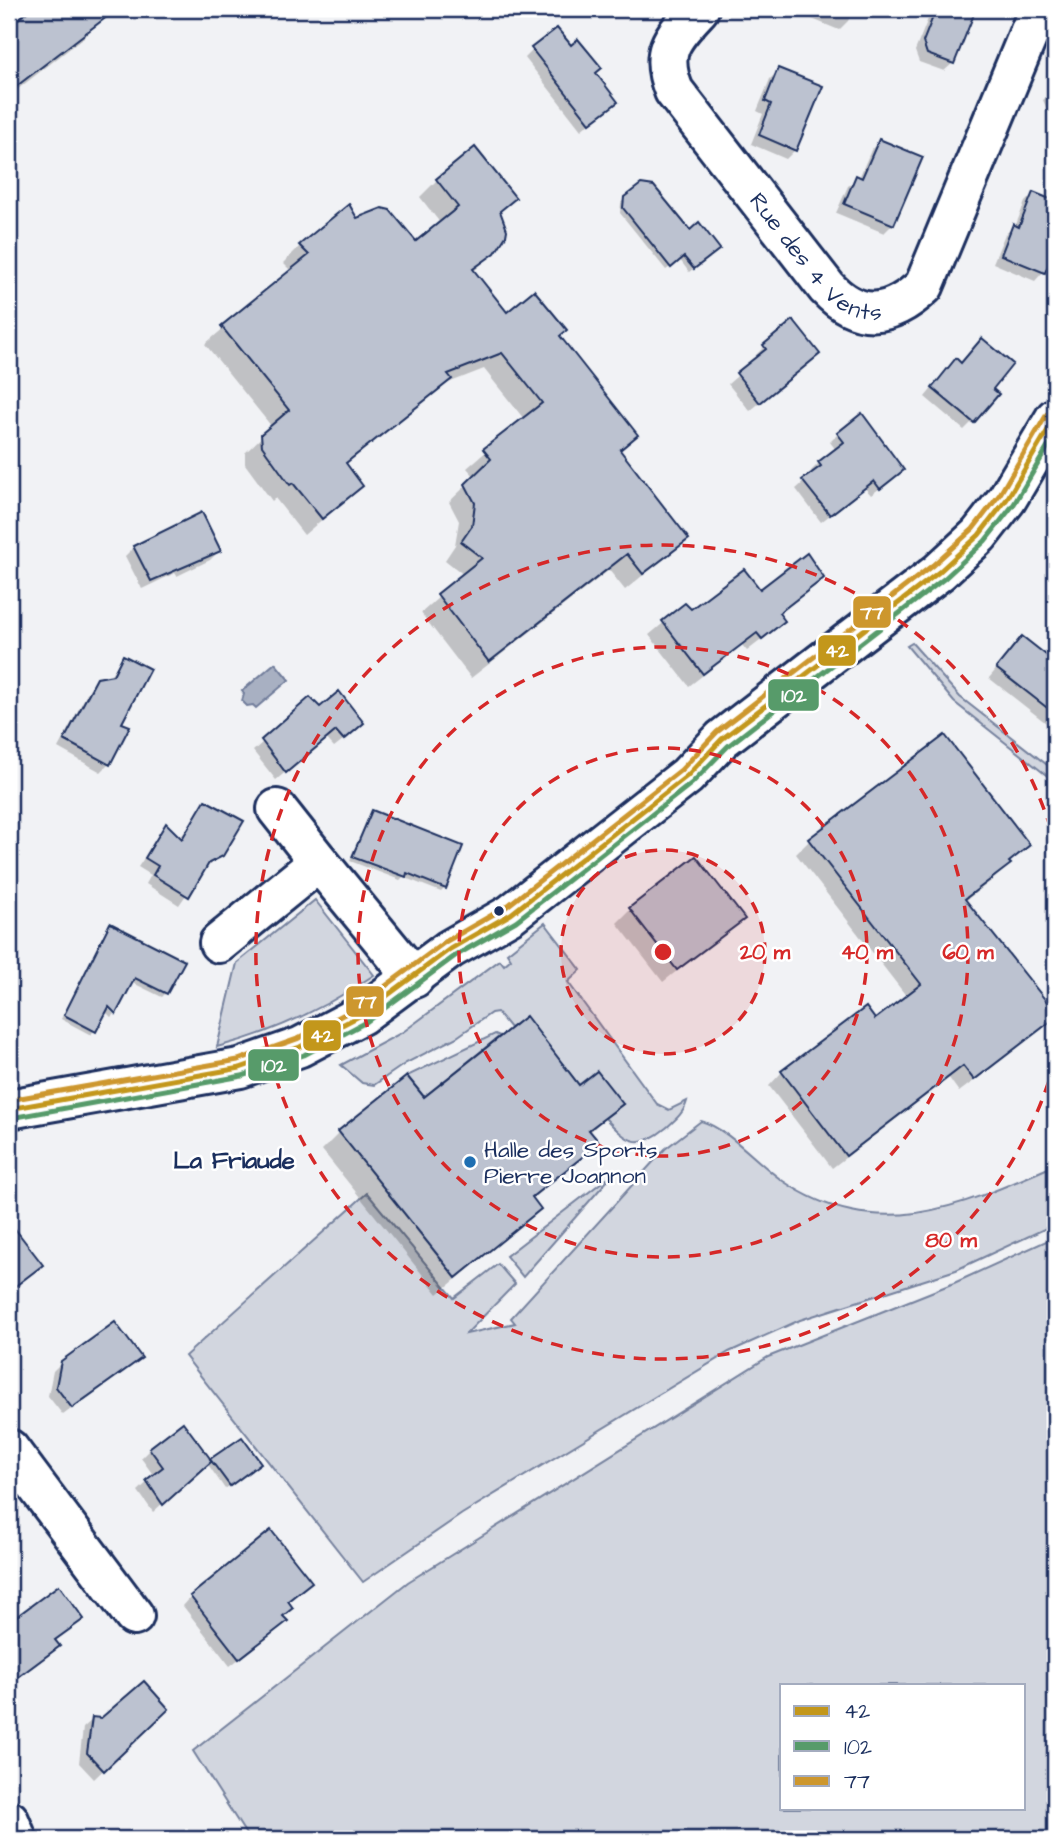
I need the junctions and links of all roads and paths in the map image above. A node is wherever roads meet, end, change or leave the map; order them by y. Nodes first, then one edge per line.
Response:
1 (699, 9) edge
2 (1039, 9) edge
3 (1055, 418) edge
4 (276, 809) dead end
5 (318, 862) junction
6 (219, 943) dead end
7 (414, 978) junction
8 (9, 1109) edge
9 (9, 1449) edge
10 (134, 1616) dead end
11 (9, 1820) edge
12 (17, 1839) edge

1 - 2 street, Rue des 4 Vents
3 - 7 street
4 - 5 street
5 - 6 street
5 - 7 street
7 - 8 street
9 - 10 street
11 - 12 street

